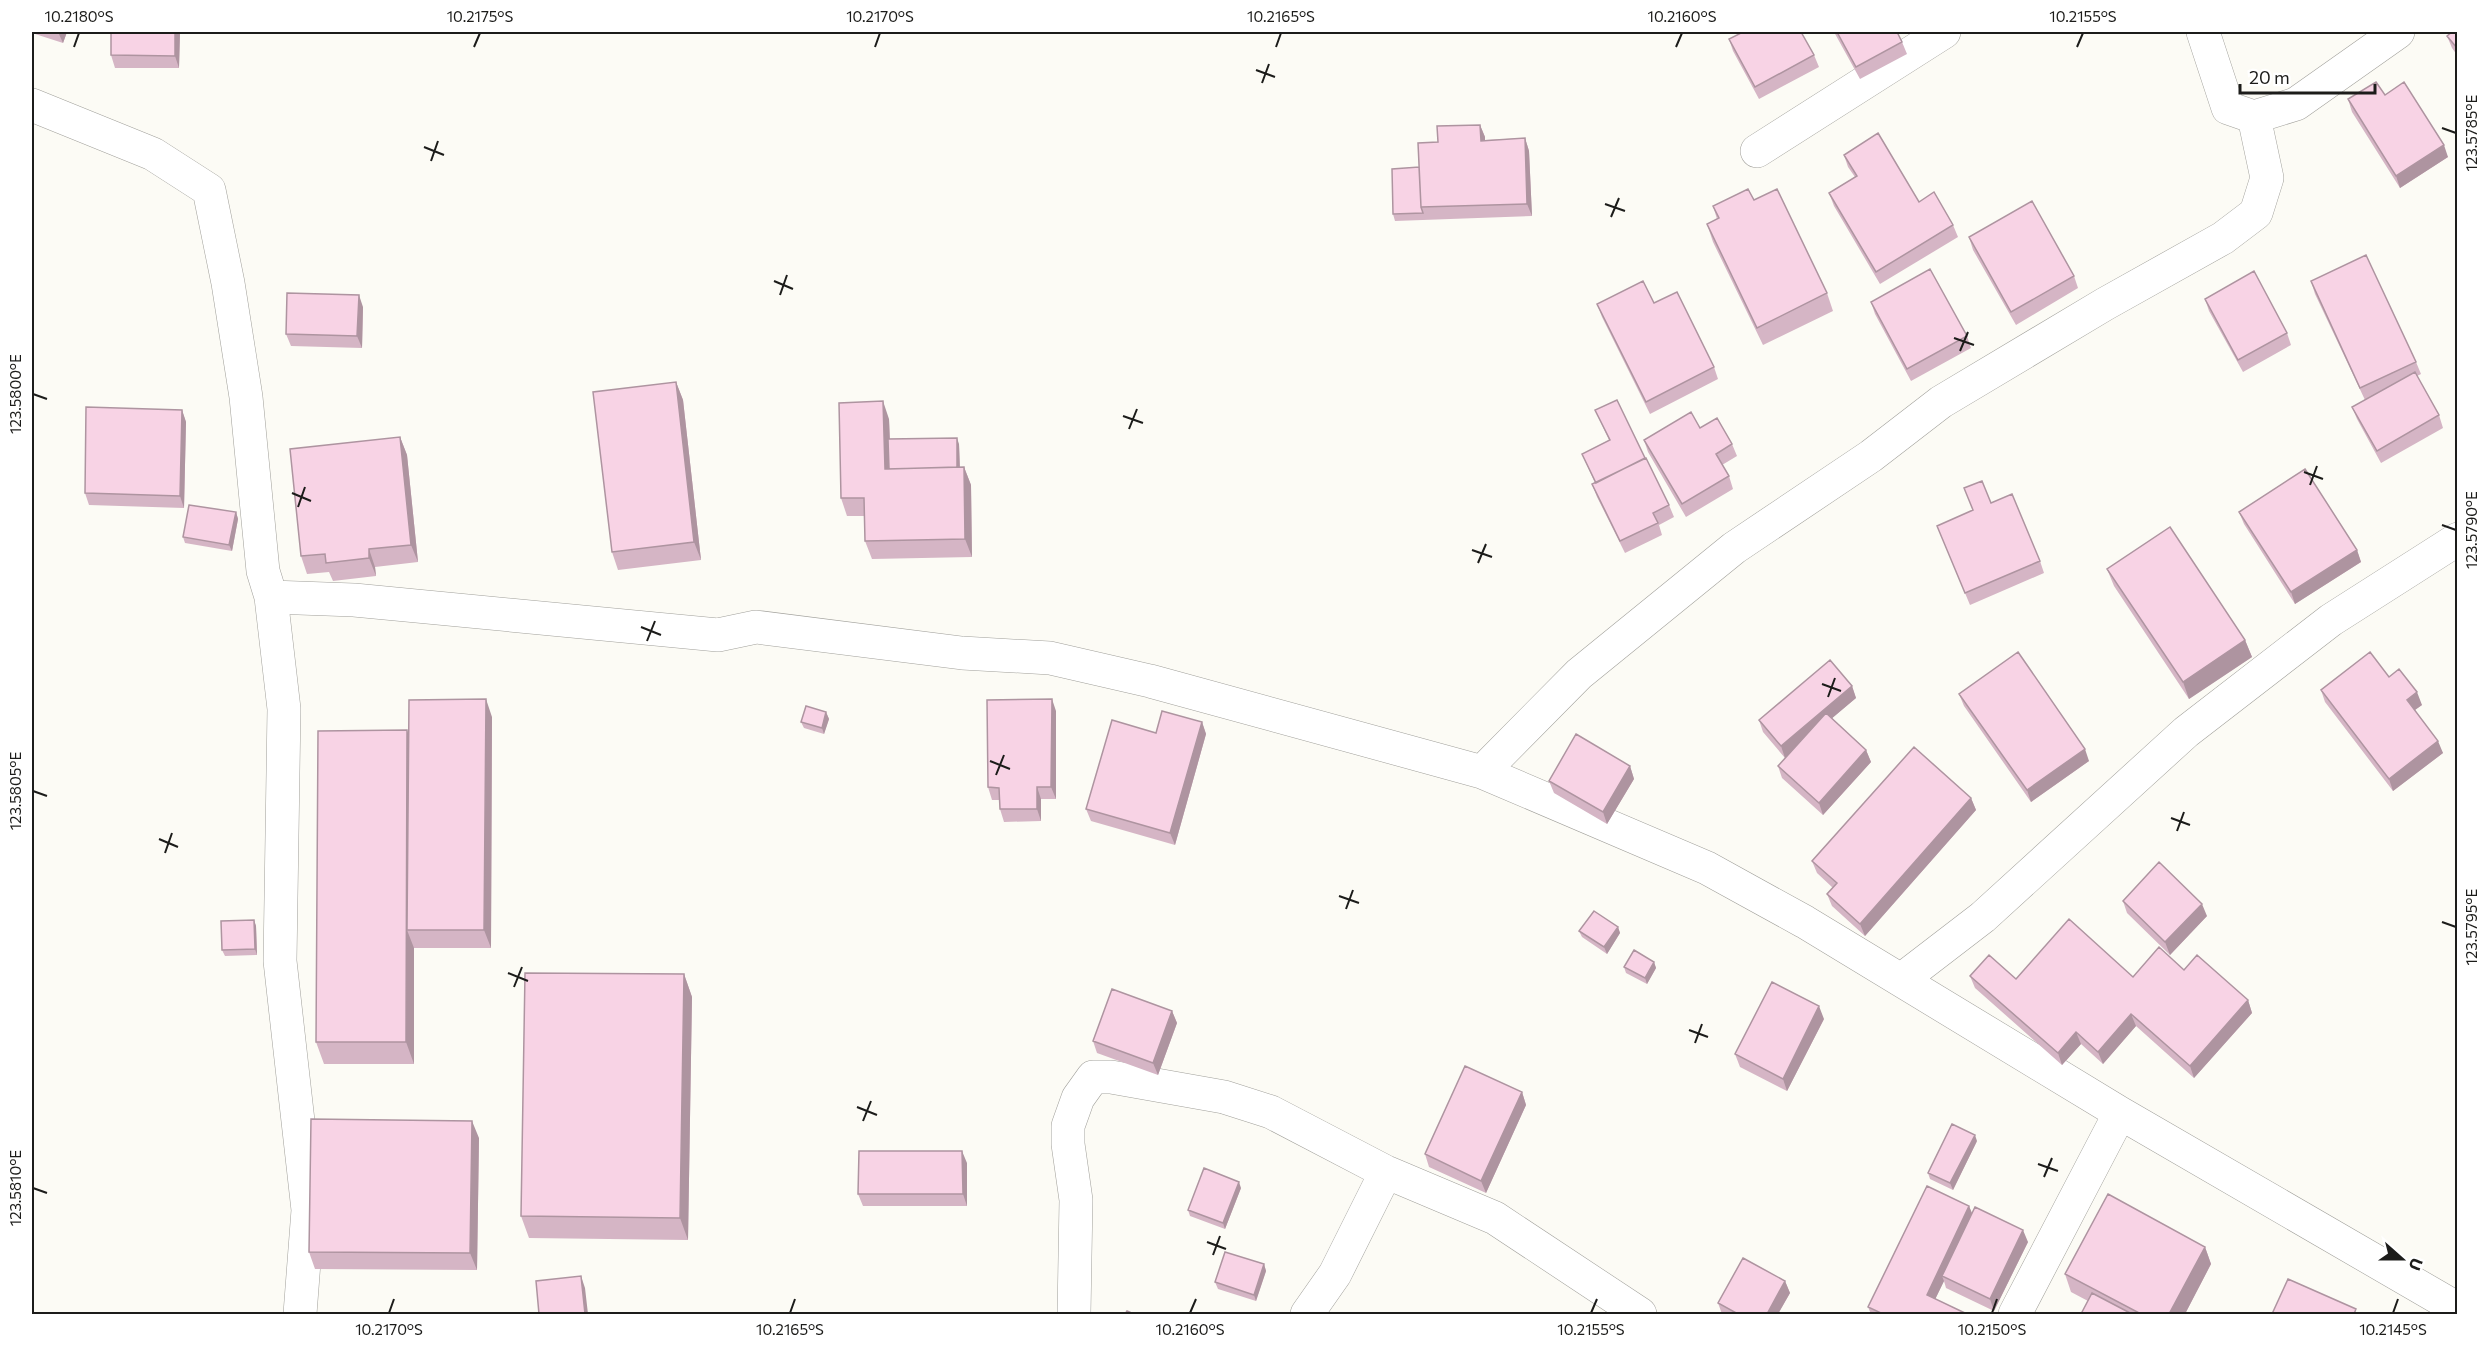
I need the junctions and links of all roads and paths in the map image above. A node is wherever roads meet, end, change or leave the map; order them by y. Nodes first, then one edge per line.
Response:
1 (1944, 32) edge
2 (2203, 32) edge
3 (2398, 32) edge
4 (32, 105) edge
5 (2254, 117) junction
6 (1757, 151) dead end
7 (2457, 539) edge
8 (271, 597) junction
9 (1482, 771) junction
10 (1901, 980) junction
11 (2120, 1113) junction
12 (1386, 1172) junction
13 (2457, 1309) edge
14 (300, 1314) edge
15 (1074, 1314) edge
16 (1307, 1314) edge
17 (1640, 1314) edge
18 (2015, 1314) edge

1 - 6 street
2 - 5 street
3 - 5 street
4 - 8 street
5 - 9 street
7 - 10 street
8 - 9 street
8 - 14 street
9 - 10 street
10 - 11 street
11 - 13 street
11 - 18 street
12 - 15 street
12 - 16 street
12 - 17 street

